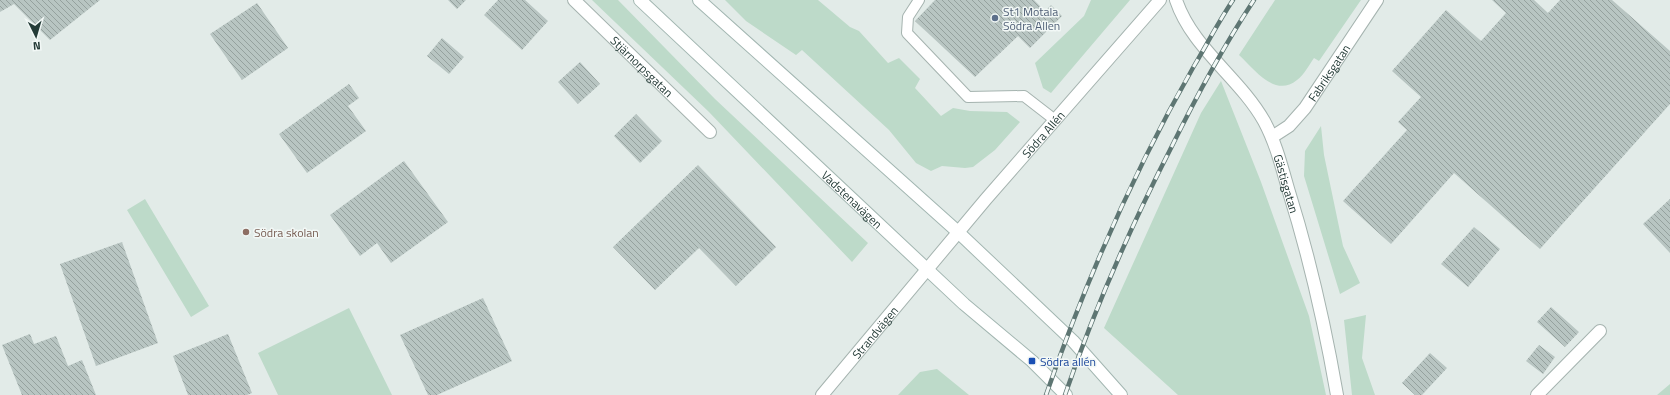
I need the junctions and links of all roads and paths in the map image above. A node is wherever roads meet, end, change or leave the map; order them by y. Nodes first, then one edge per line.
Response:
1 (574, 0) edge
2 (640, 0) edge
3 (699, 0) edge
4 (919, 0) edge
5 (1160, 0) edge
6 (1176, 0) edge
7 (1376, 0) edge
8 (1055, 120) junction
9 (710, 132) dead end
10 (1272, 138) junction
11 (958, 232) junction
12 (927, 270) junction
13 (1600, 331) dead end
14 (822, 395) edge
15 (1066, 395) edge
16 (1121, 395) edge
17 (1337, 395) edge
18 (1537, 395) edge

1 - 9 street, Stjärnorpsgatan
2 - 12 street, Vadstenavägen
3 - 11 street
4 - 8 lane
5 - 8 street, Södra Allén
6 - 10 street, Gästisgatan
7 - 10 street, Fabriksgatan
8 - 11 street, Södra Allén
10 - 17 street, Gästisgatan
11 - 12 street, Södra Allén
11 - 16 street
12 - 14 street, Strandvägen
12 - 15 street, Vadstenavägen
13 - 18 street

